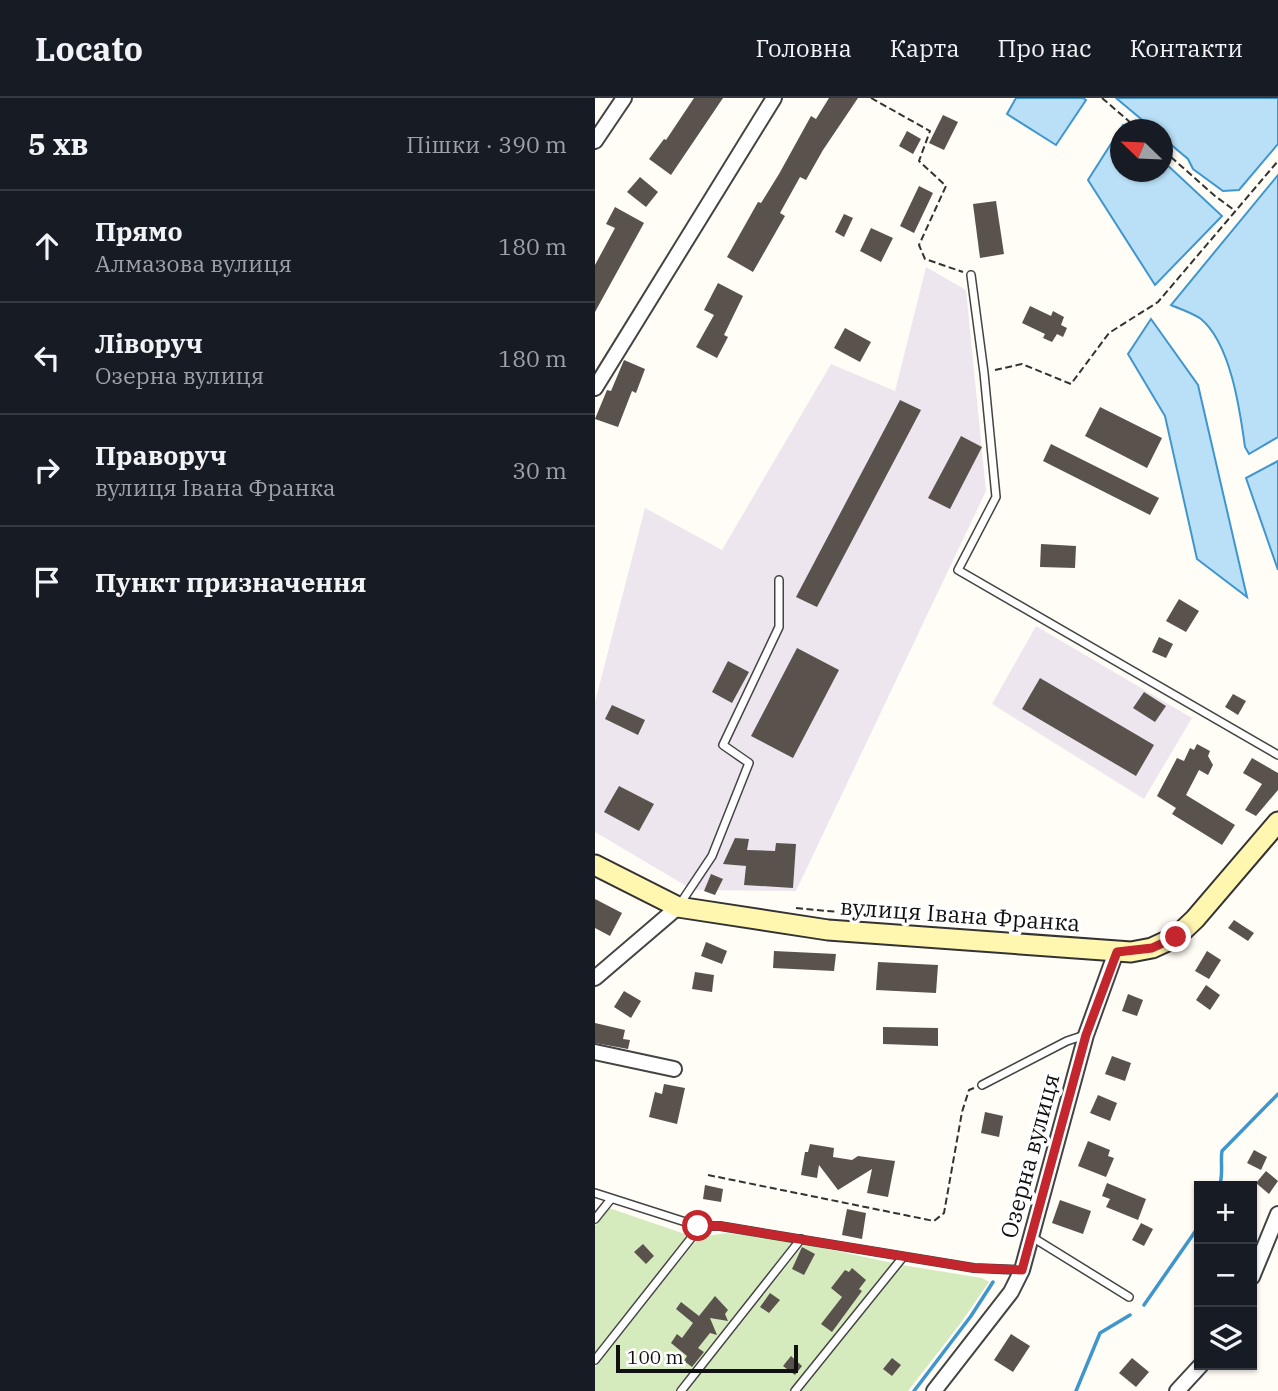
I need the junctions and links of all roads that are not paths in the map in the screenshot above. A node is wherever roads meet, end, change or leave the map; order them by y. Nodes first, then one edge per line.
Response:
1 (624, 98) edge
2 (773, 98) edge
3 (595, 141) edge
4 (971, 275) road end
5 (595, 388) edge
6 (779, 580) dead end
7 (1278, 755) edge
8 (1278, 822) edge
9 (595, 865) edge
10 (678, 907) junction
11 (1117, 952) junction
12 (595, 978) edge
13 (1086, 1035) junction
14 (595, 1052) edge
15 (674, 1069) dead end
16 (982, 1086) road end
17 (595, 1193) edge
18 (611, 1199) junction
19 (1278, 1214) edge
20 (595, 1219) edge
21 (698, 1226) junction
22 (1032, 1237) junction
23 (801, 1239) junction
24 (903, 1257) junction
25 (1257, 1265) edge
26 (1022, 1270) junction
27 (1129, 1297) dead end
28 (595, 1360) edge
29 (1196, 1370) edge
30 (681, 1391) edge
31 (795, 1391) edge
32 (934, 1391) edge
33 (1177, 1391) edge

1 - 3 street
2 - 5 street
4 - 7 lane
6 - 10 lane
8 - 11 street, вулиця Івана Франка
9 - 10 street, вулиця Івана Франка
10 - 11 street, вулиця Івана Франка
10 - 12 street
11 - 13 street, Озерна вулиця
13 - 16 lane
13 - 22 street, Озерна вулиця
14 - 15 street
17 - 18 lane
18 - 20 lane
18 - 21 lane
19 - 25 street
21 - 23 lane
21 - 28 lane
22 - 26 street, Озерна вулиця
22 - 27 lane
23 - 24 lane
23 - 30 lane
24 - 26 lane
24 - 31 lane
26 - 32 street, Озерна вулиця
29 - 33 street

